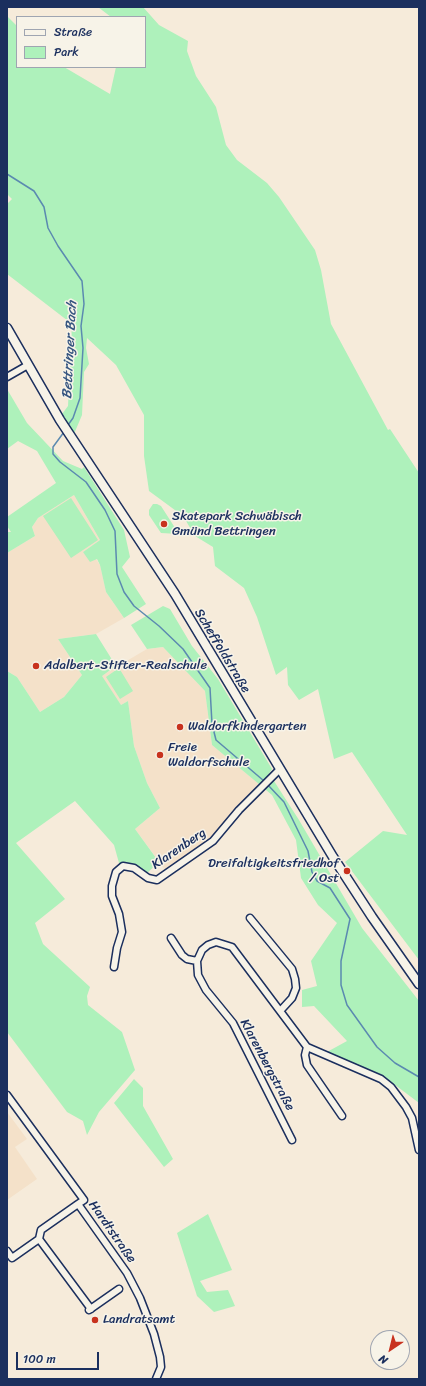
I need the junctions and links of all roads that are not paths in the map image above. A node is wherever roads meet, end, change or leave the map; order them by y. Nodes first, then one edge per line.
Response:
1 (7, 328) edge
2 (28, 364) junction
3 (7, 377) edge
4 (276, 773) junction
5 (250, 918) dead end
6 (171, 938) dead end
7 (197, 961) junction
8 (114, 967) dead end
9 (419, 984) edge
10 (281, 1010) junction
11 (308, 1047) junction
12 (7, 1095) edge
13 (342, 1116) dead end
14 (292, 1140) dead end
15 (419, 1150) edge
16 (78, 1204) junction
17 (39, 1239) junction
18 (7, 1251) edge
19 (119, 1289) dead end
20 (156, 1379) edge

1 - 2 main road, Scheffoldstraße
2 - 3 street
2 - 4 main road, Scheffoldstraße
4 - 8 street, Klarenberg
4 - 9 main road, Scheffoldstraße
5 - 10 street
6 - 7 street
7 - 10 street
7 - 14 street, Klarenbergstraße
10 - 11 street
11 - 13 street
11 - 15 street
12 - 16 street, Hardtstraße
16 - 17 street
16 - 20 street, Hardtstraße
17 - 18 street
17 - 19 street

